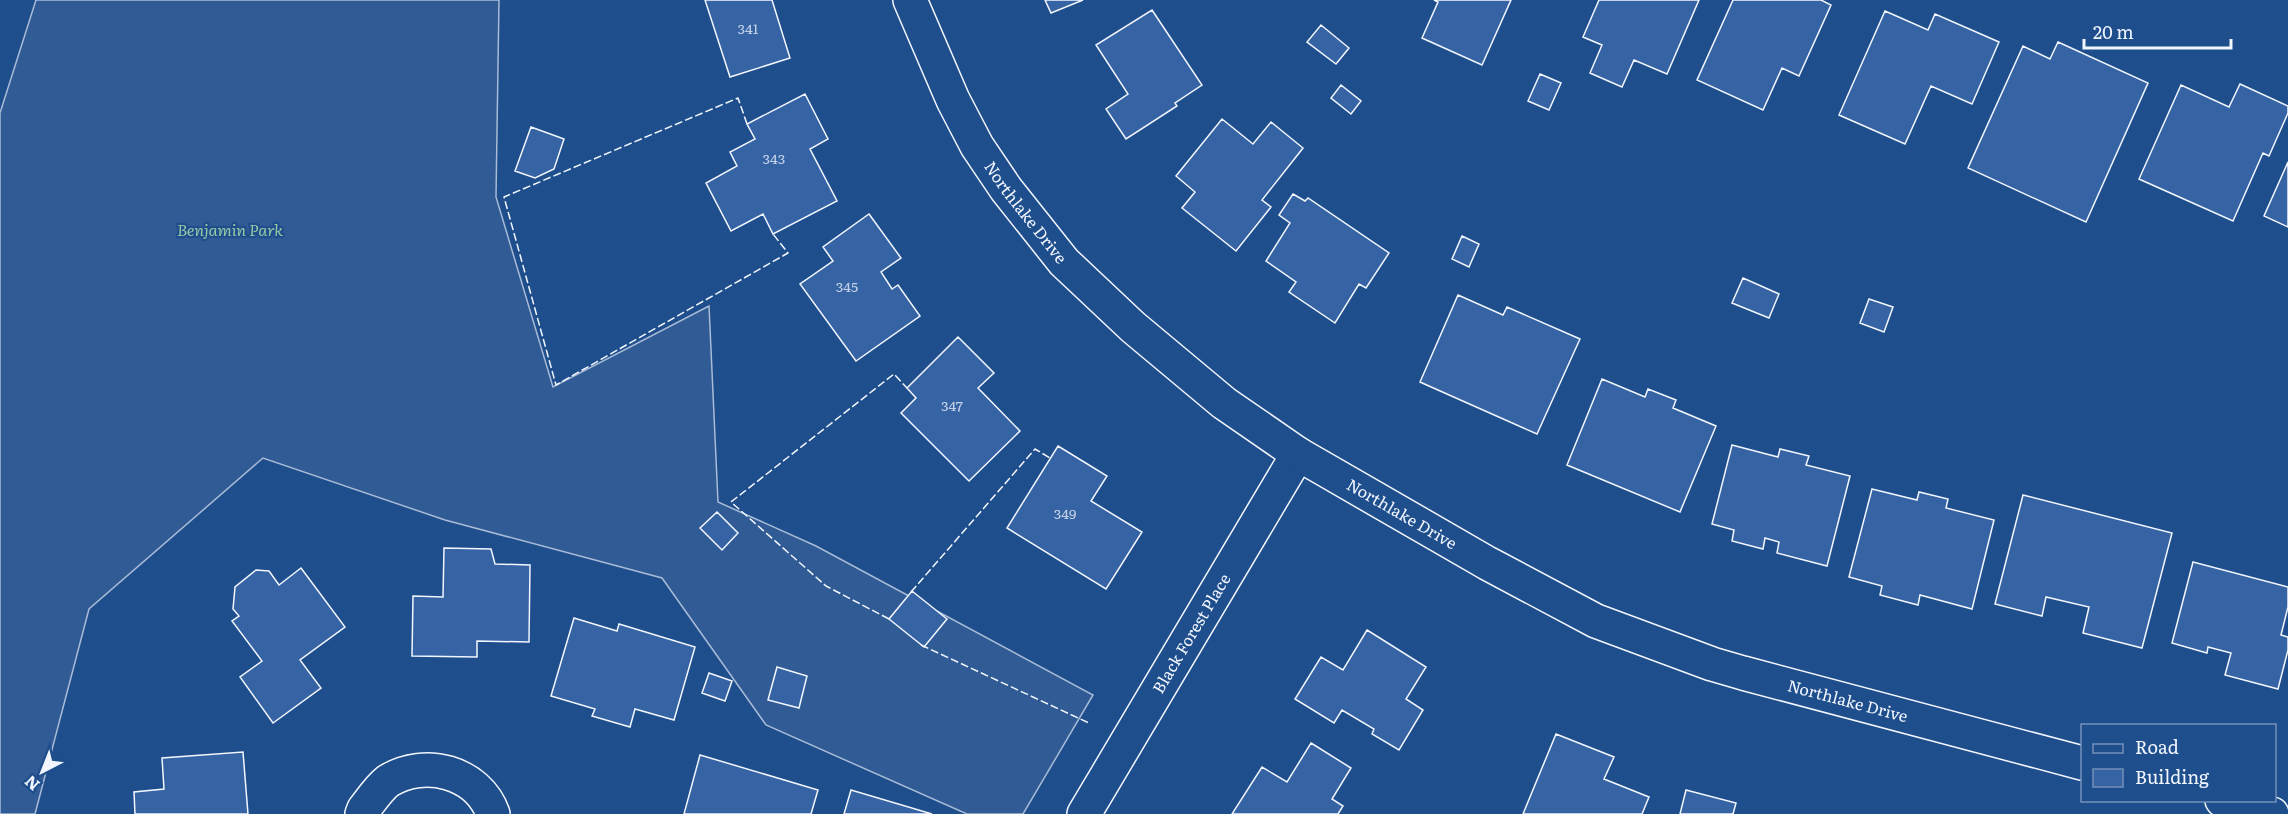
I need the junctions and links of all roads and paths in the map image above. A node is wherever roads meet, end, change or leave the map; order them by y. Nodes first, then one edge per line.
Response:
1 (910, 0) edge
2 (1298, 454) junction
3 (2081, 763) edge
4 (2226, 802) edge
5 (362, 814) edge
6 (493, 814) edge
7 (1084, 814) edge
8 (2272, 814) edge

1 - 2 street, Northlake Drive
2 - 3 street, Northlake Drive
2 - 7 street, Black Forest Place
4 - 8 street
5 - 6 street

